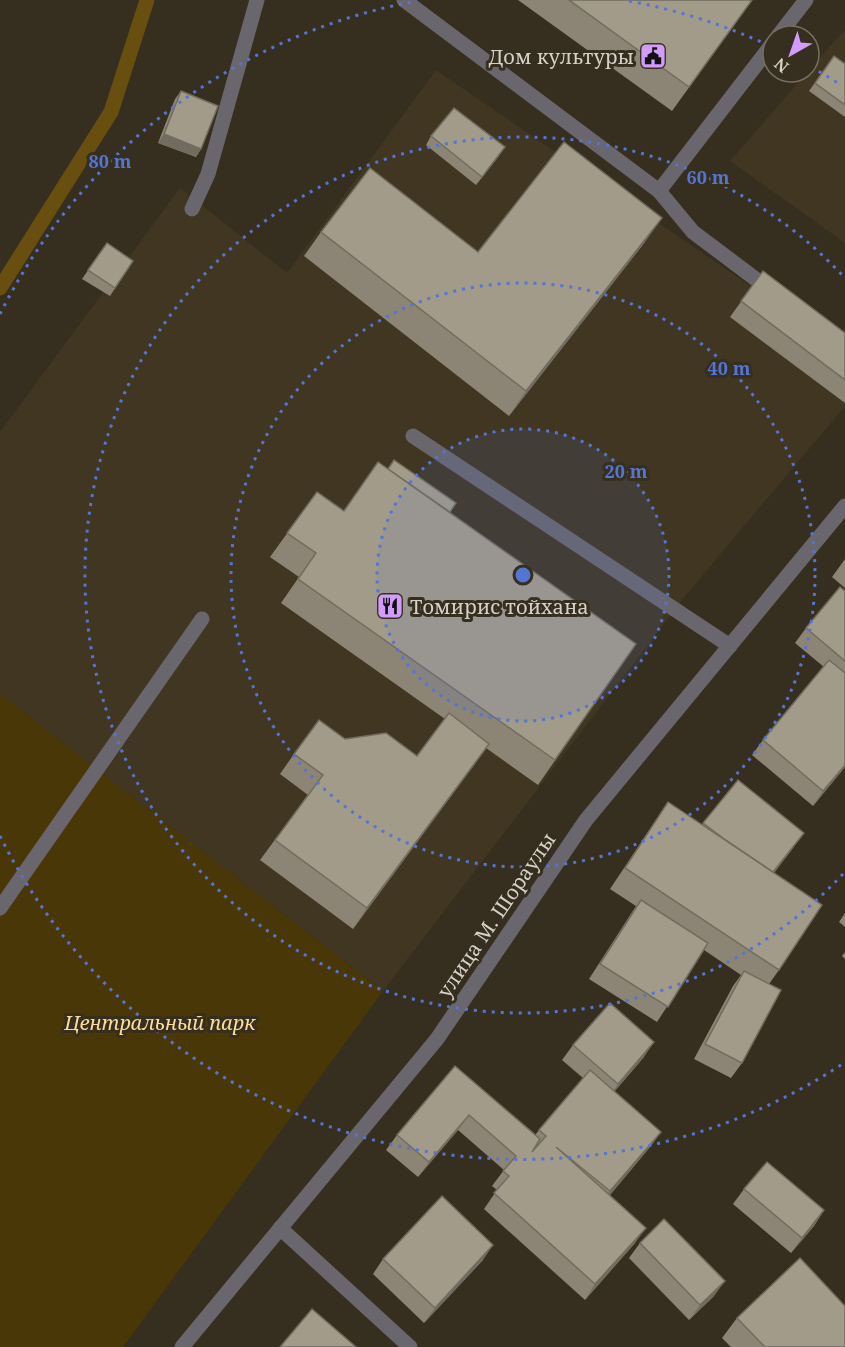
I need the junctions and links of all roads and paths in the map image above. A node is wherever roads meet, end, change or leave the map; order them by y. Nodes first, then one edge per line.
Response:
1 (257, 0) edge
2 (404, 0) edge
3 (806, 0) edge
4 (787, 24) edge
5 (761, 59) edge
6 (659, 191) junction
7 (192, 209) dead end
8 (787, 301) edge
9 (413, 436) dead end
10 (845, 506) edge
11 (202, 619) dead end
12 (730, 646) junction
13 (0, 908) edge
14 (280, 1228) junction
15 (182, 1347) edge
16 (410, 1347) edge

1 - 7 street
2 - 6 street
3 - 4 street
5 - 6 street
6 - 8 street
9 - 12 street
10 - 12 street, улица М. Шораулы
11 - 13 street
12 - 14 street, улица М. Шораулы
14 - 15 street, улица М. Шораулы
14 - 16 street

